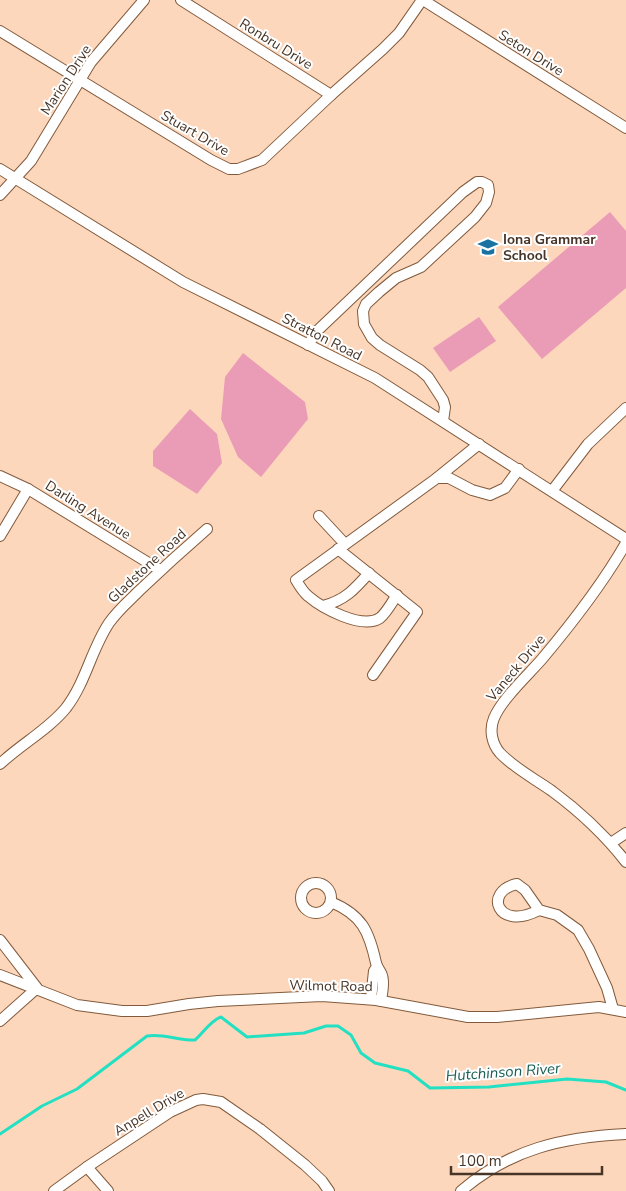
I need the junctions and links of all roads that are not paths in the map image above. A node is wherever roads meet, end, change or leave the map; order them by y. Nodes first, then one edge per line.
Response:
1 (144, 0) edge
2 (181, 0) edge
3 (422, 0) edge
4 (0, 31) edge
5 (80, 80) junction
6 (332, 95) junction
7 (626, 128) edge
8 (0, 169) edge
9 (15, 179) junction
10 (0, 195) edge
11 (386, 266) junction
12 (396, 278) junction
13 (308, 345) junction
14 (626, 408) edge
15 (443, 421) junction
16 (480, 444) junction
17 (519, 469) junction
18 (0, 476) edge
19 (437, 478) junction
20 (28, 489) junction
21 (552, 491) junction
22 (319, 516) dead end
23 (207, 529) dead end
24 (0, 536) edge
25 (626, 541) edge
26 (342, 546) junction
27 (160, 570) junction
28 (368, 573) junction
29 (397, 595) junction
30 (323, 606) junction
31 (373, 675) dead end
32 (0, 764) edge
33 (626, 833) edge
34 (612, 843) junction
35 (626, 862) edge
36 (331, 902) dead end
37 (539, 910) dead end
38 (0, 940) edge
39 (0, 975) edge
40 (37, 988) junction
41 (376, 1000) junction
42 (614, 1009) junction
43 (626, 1012) edge
44 (0, 1021) edge
45 (626, 1134) edge
46 (87, 1167) junction
47 (54, 1191) edge
48 (108, 1191) edge
49 (329, 1191) edge
50 (461, 1191) edge

1 - 5 street, Marion Drive
2 - 6 street, Ronbru Drive
3 - 6 street, Stuart Drive
3 - 7 street, Seton Drive
4 - 5 street, Stuart Drive
5 - 6 street, Stuart Drive
5 - 9 street, Marion Drive
8 - 9 street, Stratton Road
9 - 10 street, Marion Drive
9 - 13 street, Stratton Road
11 - 12 street
11 - 12 street
11 - 13 street
12 - 15 street
13 - 15 street, Stratton Road
14 - 21 street
15 - 16 street, Stratton Road
16 - 17 street, Stratton Road
16 - 19 street
17 - 19 street
17 - 21 street, Stratton Road
18 - 20 street, Darling Avenue
19 - 26 street
20 - 24 street
20 - 27 street, Darling Avenue
21 - 25 street, Stratton Road
22 - 26 street
23 - 27 street, Gladstone Road
25 - 34 street, Vaneck Drive
26 - 28 street
26 - 30 street
27 - 32 street, Gladstone Road
28 - 29 street
28 - 30 street
29 - 30 street
29 - 31 street
33 - 34 street
34 - 35 street, Vaneck Drive
36 - 41 street
37 - 42 street
38 - 40 street, Wilmot Road
39 - 40 street, Wilmot Road
40 - 41 street, Wilmot Road
40 - 44 street
41 - 42 street, Wilmot Road
42 - 43 street, Wilmot Road
45 - 50 street
46 - 47 street, Anpell Drive
46 - 48 street
46 - 49 street, Anpell Drive

